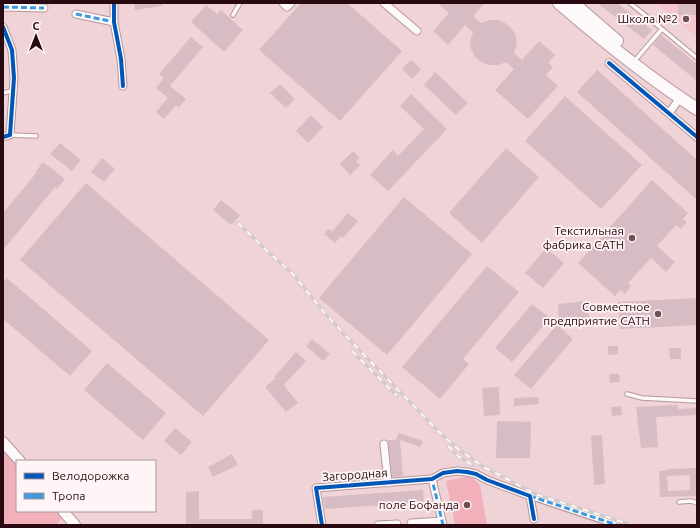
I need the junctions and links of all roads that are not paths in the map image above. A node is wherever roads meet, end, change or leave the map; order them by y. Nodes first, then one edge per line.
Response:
1 (114, 3) edge
2 (240, 3) edge
3 (283, 3) edge
4 (291, 3) edge
5 (384, 3) edge
6 (559, 3) edge
7 (573, 3) edge
8 (630, 3) edge
9 (3, 7) edge
10 (44, 8) dead end
11 (76, 14) dead end
12 (233, 15) dead end
13 (114, 22) junction
14 (3, 27) edge
15 (662, 28) junction
16 (417, 31) dead end
17 (697, 58) edge
18 (636, 61) junction
19 (609, 63) dead end
20 (625, 76) junction
21 (123, 86) dead end
22 (12, 91) junction
23 (3, 93) edge
24 (680, 98) junction
25 (697, 103) edge
26 (697, 109) edge
27 (669, 113) junction
28 (6, 136) edge
29 (36, 136) dead end
30 (697, 137) edge
31 (627, 394) dead end
32 (697, 401) edge
33 (3, 442) edge
34 (384, 444) dead end
35 (19, 460) edge
36 (432, 479) junction
37 (388, 483) junction
38 (530, 496) junction
39 (680, 502) dead end
40 (697, 503) edge
41 (64, 512) edge
42 (534, 519) dead end
43 (411, 523) dead end
44 (443, 523) edge
45 (396, 524) dead end
46 (75, 525) edge
47 (322, 525) edge
48 (378, 525) edge
49 (617, 525) edge

1 - 13 street
2 - 12 lane
3 - 4 street
5 - 16 street
6 - 18 highway
7 - 18 highway
8 - 15 lane
9 - 10 street
11 - 13 street
13 - 21 street
14 - 22 street
15 - 17 lane
15 - 18 lane
18 - 20 street
18 - 24 highway
18 - 25 highway
19 - 20 street
20 - 27 street
22 - 23 lane
22 - 28 street
24 - 26 highway
24 - 27 street
27 - 30 street
28 - 29 lane
31 - 32 lane
33 - 35 main road
34 - 37 street
36 - 37 street, Загородная
36 - 38 street, Загородная
36 - 44 street
37 - 47 street, Загородная
38 - 42 street
38 - 49 street
39 - 40 lane
41 - 46 main road
43 - 44 street
45 - 48 street

